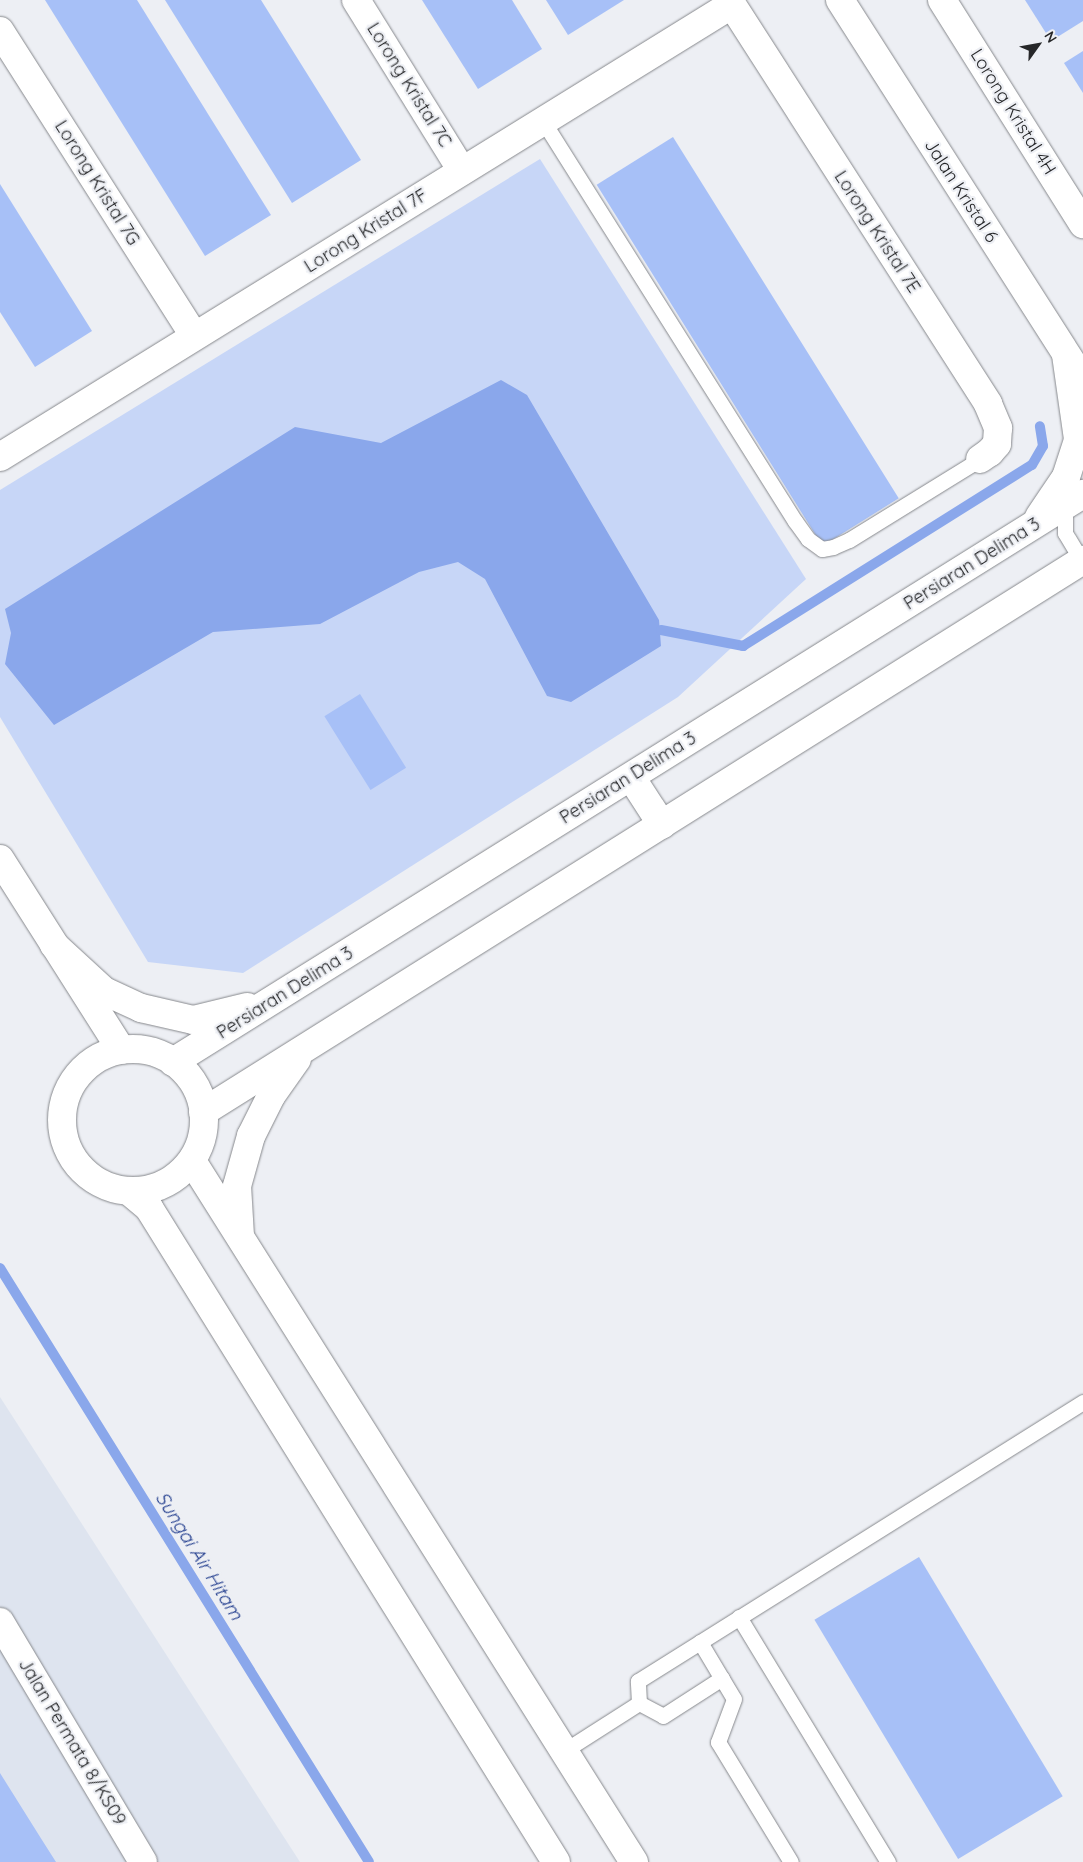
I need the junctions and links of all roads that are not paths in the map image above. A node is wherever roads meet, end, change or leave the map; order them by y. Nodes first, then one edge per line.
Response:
1 (356, 0) edge
2 (840, 0) edge
3 (942, 0) edge
4 (730, 2) edge
5 (0, 31) edge
6 (543, 121) junction
7 (462, 171) junction
8 (1083, 224) edge
9 (194, 336) junction
10 (1074, 359) edge
11 (1083, 381) edge
12 (0, 457) edge
13 (980, 459) joint
14 (1074, 500) edge
15 (1035, 524) junction
16 (1082, 561) edge
17 (631, 777) junction
18 (662, 825) junction
19 (0, 859) edge
20 (54, 945) junction
21 (272, 1000) junction
22 (303, 1049) junction
23 (121, 1050) junction
24 (173, 1062) junction
25 (203, 1112) junction
26 (192, 1161) junction
27 (130, 1192) junction
28 (240, 1238) junction
29 (1083, 1402) edge
30 (739, 1617) junction
31 (0, 1622) edge
32 (700, 1642) junction
33 (722, 1678) junction
34 (640, 1703) junction
35 (564, 1751) junction
36 (143, 1862) edge
37 (556, 1862) edge
38 (634, 1862) edge
39 (791, 1862) edge
40 (888, 1862) edge

1 - 7 street, Lorong Kristal 7C
2 - 10 street, Jalan Kristal 6
3 - 8 street, Lorong Kristal 4H
4 - 6 street, Lorong Kristal 7F
4 - 13 street, Lorong Kristal 7E
5 - 9 street, Lorong Kristal 7G
6 - 7 street, Lorong Kristal 7F
6 - 13 lane
7 - 9 street, Lorong Kristal 7F
9 - 12 street, Lorong Kristal 7F
10 - 11 street, Jalan Kristal 6
10 - 15 street
14 - 15 street, Persiaran Delima 3
14 - 16 lane
15 - 17 street, Persiaran Delima 3
16 - 18 street
17 - 18 street
17 - 21 street, Persiaran Delima 3
18 - 22 street
19 - 20 street
20 - 21 street
20 - 23 street
21 - 24 street, Persiaran Delima 3
22 - 25 street
22 - 28 street
23 - 24 street
23 - 27 street
24 - 25 street
25 - 26 street
26 - 27 street
26 - 28 street
27 - 37 street
28 - 35 street
29 - 30 lane
30 - 32 lane
30 - 40 lane
31 - 36 street, Jalan Permata 8/KS09
32 - 33 lane
32 - 34 lane
33 - 34 lane
33 - 39 lane
34 - 35 lane
35 - 38 street

